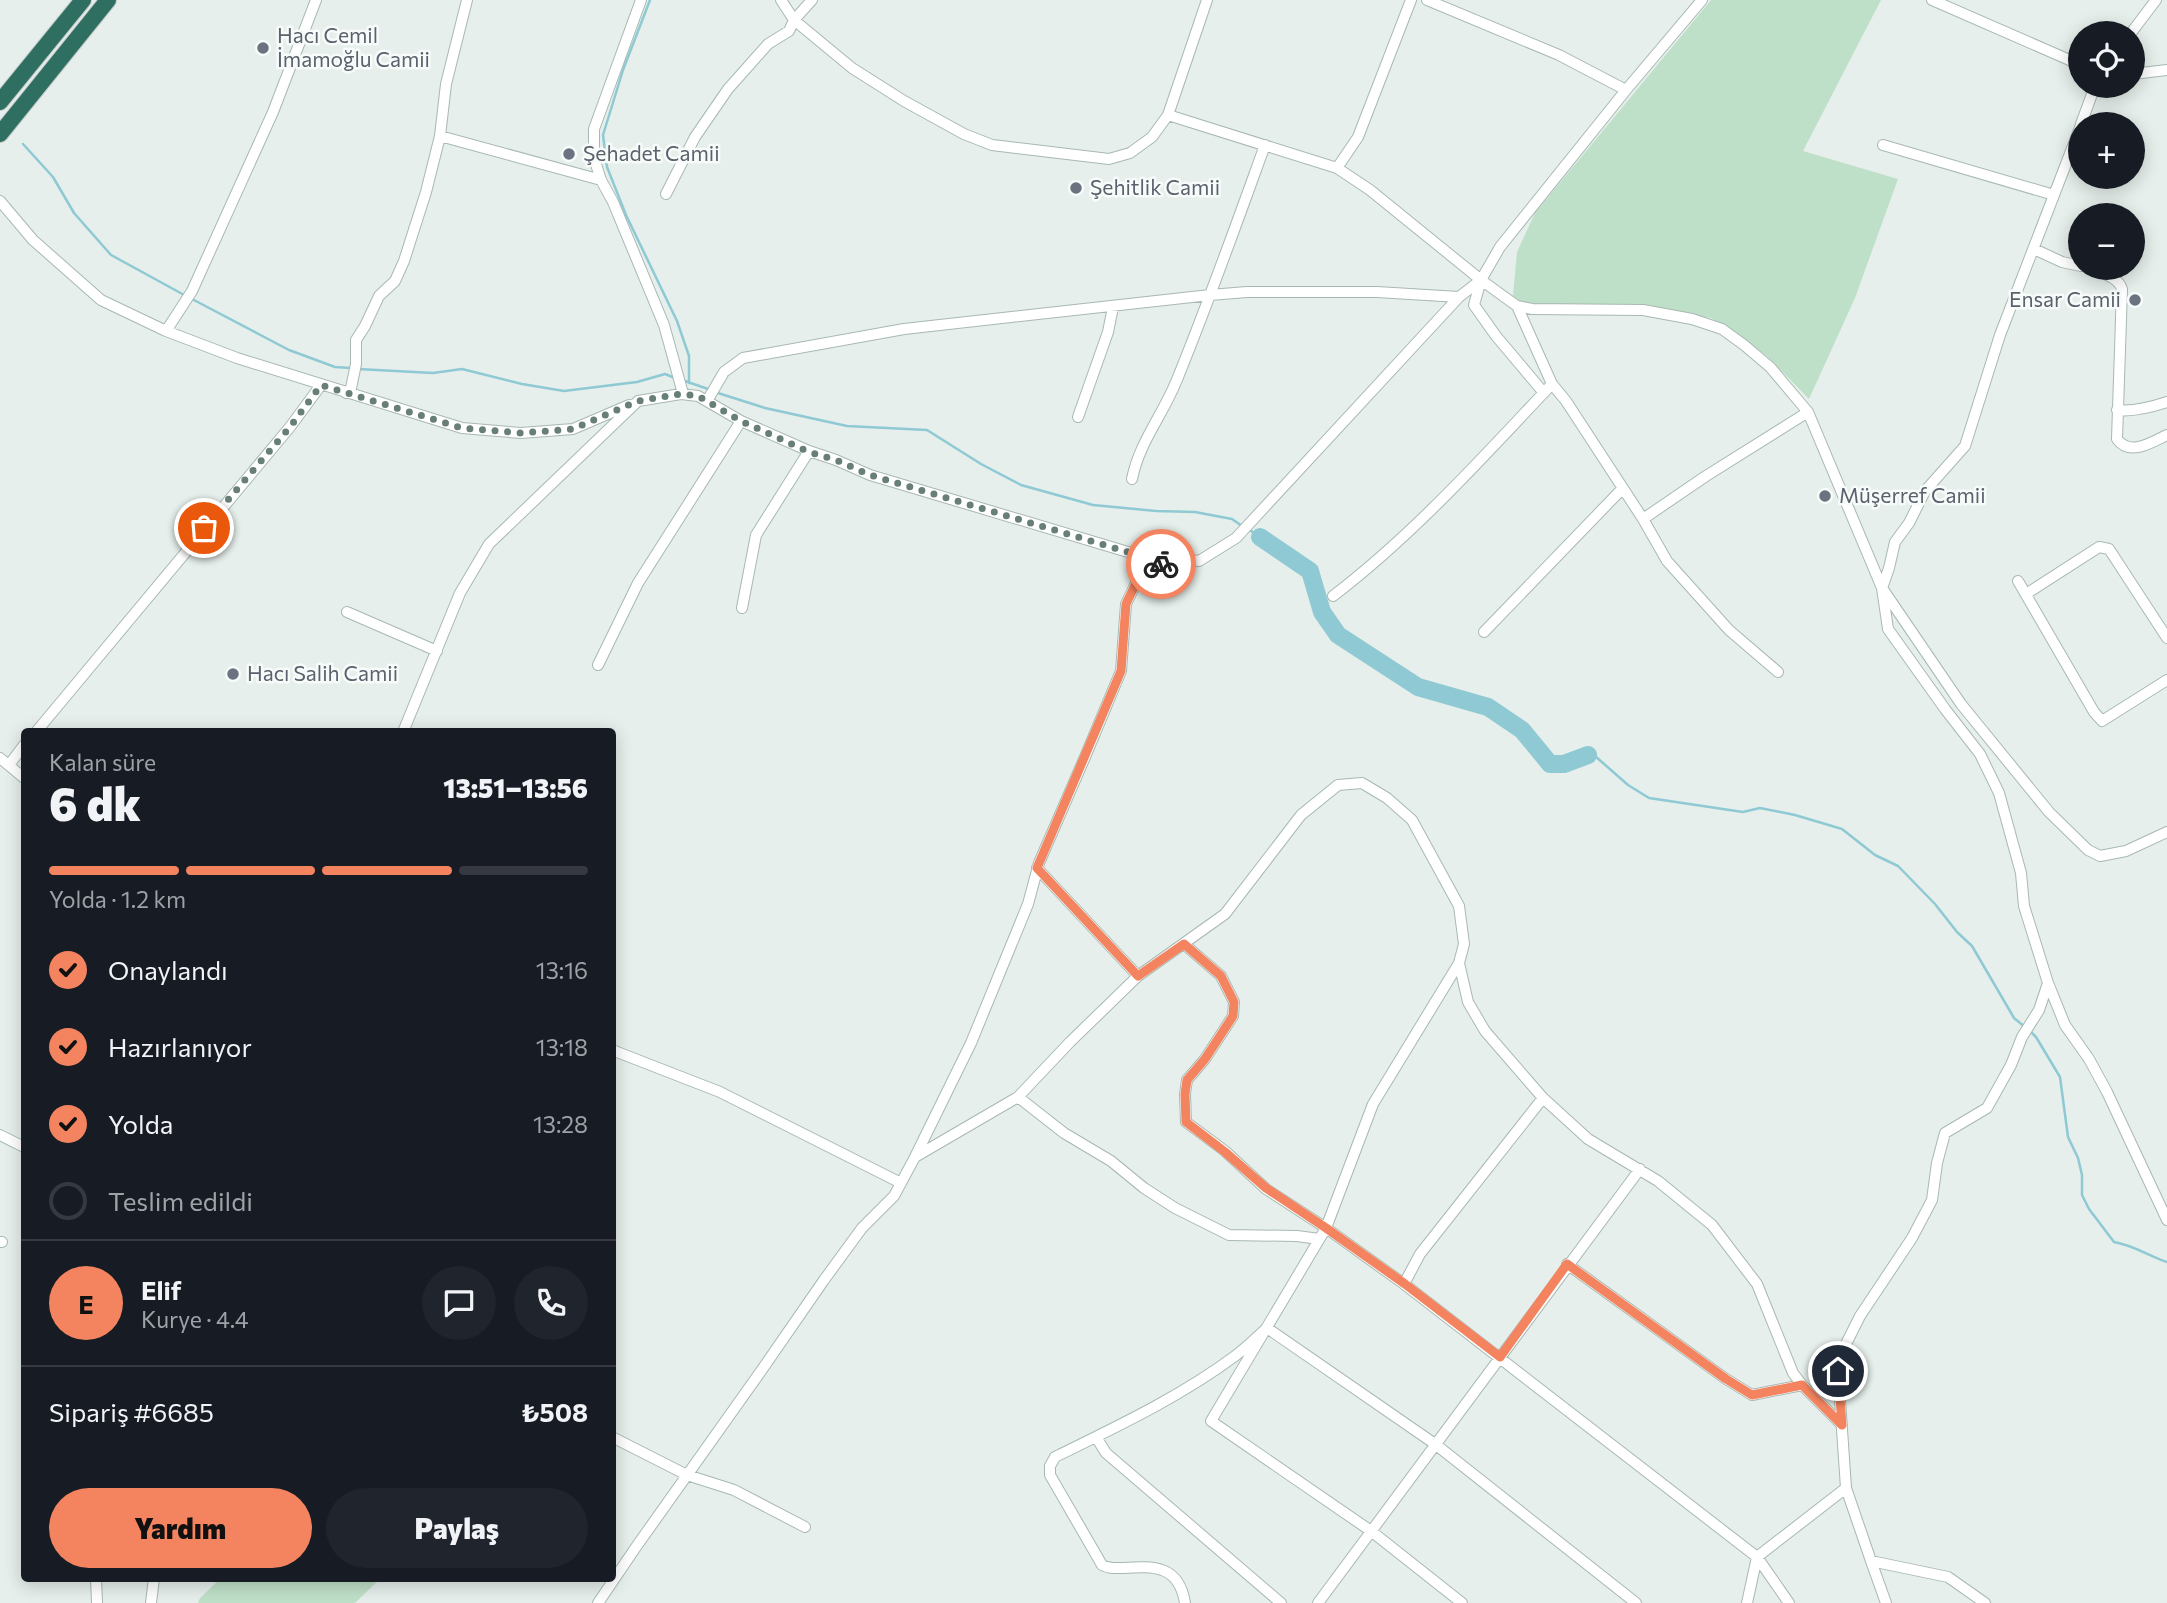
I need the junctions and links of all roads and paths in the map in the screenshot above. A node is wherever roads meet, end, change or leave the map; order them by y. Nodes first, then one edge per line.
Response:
1 (83, 0) edge
2 (108, 0) edge
3 (316, 0) edge
4 (467, 0) edge
5 (641, 0) edge
6 (781, 0) edge
7 (812, 0) edge
8 (1207, 0) edge
9 (1411, 0) edge
10 (1427, 0) edge
11 (1702, 0) edge
12 (1933, 0) edge
13 (2156, 0) edge
14 (794, 20) junction
15 (2140, 21) edge
16 (2068, 59) edge
17 (2167, 69) edge
18 (2145, 72) edge
19 (1626, 90) junction
20 (0, 102) edge
21 (1168, 115) junction
22 (1, 132) edge
23 (440, 136) junction
24 (1265, 145) junction
25 (1883, 145) dead end
26 (2068, 158) edge
27 (1337, 168) junction
28 (601, 180) junction
29 (666, 194) dead end
30 (2054, 195) junction
31 (0, 201) edge
32 (2034, 249) junction
33 (2068, 263) edge
34 (1481, 280) junction
35 (2115, 280) edge
36 (1210, 295) junction
37 (1460, 297) junction
38 (1517, 306) junction
39 (1113, 307) junction
40 (166, 331) junction
41 (1552, 384) junction
42 (321, 385) junction
43 (682, 392) junction
44 (346, 393) junction
45 (1544, 393) junction
46 (705, 397) junction
47 (638, 401) junction
48 (2167, 402) edge
49 (2117, 410) junction
50 (1808, 412) junction
51 (1078, 417) dead end
52 (741, 421) junction
53 (2167, 435) edge
54 (809, 452) junction
55 (1132, 480) dead end
56 (1622, 489) junction
57 (1643, 519) junction
58 (1161, 555) junction
59 (2018, 581) dead end
60 (1882, 588) junction
61 (2026, 594) junction
62 (1334, 596) dead end
63 (742, 608) dead end
64 (347, 612) dead end
65 (1484, 632) dead end
66 (2167, 638) edge
67 (437, 651) junction
68 (598, 665) dead end
69 (1778, 672) dead end
70 (2167, 680) edge
71 (39, 728) edge
72 (405, 728) edge
73 (21, 747) edge
74 (4, 761) edge
75 (21, 775) edge
76 (2167, 832) edge
77 (1037, 868) junction
78 (1184, 944) junction
79 (1459, 963) junction
80 (1138, 976) junction
81 (2048, 983) junction
82 (616, 1054) edge
83 (1017, 1097) junction
84 (1543, 1098) junction
85 (0, 1135) edge
86 (21, 1146) edge
87 (915, 1157) junction
88 (1640, 1169) junction
89 (901, 1183) junction
90 (2167, 1220) edge
91 (1326, 1228) junction
92 (1319, 1239) junction
93 (1567, 1264) junction
94 (1405, 1284) junction
95 (1267, 1328) junction
96 (1500, 1357) junction
97 (1802, 1385) junction
98 (1842, 1425) junction
99 (1096, 1437) junction
100 (616, 1439) edge
101 (1435, 1444) junction
102 (687, 1475) junction
103 (1846, 1488) junction
104 (806, 1527) dead end
105 (1371, 1531) junction
106 (1757, 1557) junction
107 (1871, 1561) junction
108 (616, 1576) edge
109 (96, 1582) edge
110 (154, 1582) edge
111 (612, 1582) edge
112 (97, 1603) edge
113 (151, 1603) edge
114 (598, 1603) edge
115 (1185, 1603) edge
116 (1282, 1603) edge
117 (1318, 1603) edge
118 (1462, 1603) edge
119 (1636, 1603) edge
120 (1747, 1603) edge
121 (1788, 1603) edge
122 (1886, 1603) edge
123 (1985, 1603) edge

1 - 20 highway
2 - 22 highway
3 - 40 street
4 - 23 street
5 - 28 street
6 - 14 street
7 - 14 street
8 - 21 street
9 - 27 street
10 - 19 street
11 - 19 street
12 - 16 street
13 - 15 street
14 - 21 street
14 - 29 street
17 - 18 street
19 - 34 street
21 - 24 street
23 - 28 street
23 - 44 street
24 - 27 street
24 - 36 street
25 - 30 street
26 - 30 street
27 - 34 street
28 - 43 street
30 - 32 street
31 - 40 street
32 - 33 street
32 - 60 street
34 - 37 street
34 - 38 street
34 - 45 street
35 - 49 street
36 - 37 street
36 - 39 street
36 - 55 street
37 - 58 street
38 - 41 street
38 - 50 street
39 - 46 street
39 - 51 street
40 - 42 street
41 - 45 street
41 - 56 street
42 - 44 street
42 - 71 street
43 - 46 street
43 - 47 street
44 - 47 street
45 - 62 street
46 - 52 street
47 - 67 street
48 - 49 street
49 - 53 street
50 - 57 street
50 - 60 street
52 - 54 street
52 - 68 street
54 - 58 street
54 - 63 street
56 - 57 street
56 - 65 street
57 - 69 street
58 - 77 street
59 - 61 street
60 - 76 street
60 - 81 street
61 - 66 street
61 - 70 street
64 - 67 street
67 - 72 street
73 - 74 street
74 - 75 street
77 - 80 street
77 - 87 street
78 - 79 street
78 - 80 street
78 - 91 street
79 - 84 street
79 - 91 street
80 - 83 street
81 - 90 street
81 - 98 street
82 - 89 street
83 - 87 street
83 - 92 street
84 - 88 street
84 - 94 street
85 - 86 street
87 - 89 street
88 - 93 street
88 - 97 street
89 - 102 street
91 - 92 street
91 - 94 street
92 - 95 street
93 - 96 street
93 - 97 street
94 - 96 street
95 - 99 street
95 - 101 street
95 - 105 street
96 - 101 street
96 - 106 street
97 - 98 street
98 - 103 street
99 - 115 street
99 - 116 street
100 - 102 street
101 - 105 street
101 - 119 street
102 - 104 street
102 - 108 street
103 - 106 street
103 - 107 street
105 - 117 street
105 - 118 street
106 - 120 street
106 - 121 street
107 - 122 street
107 - 123 street
109 - 112 street
110 - 113 street
111 - 114 street

